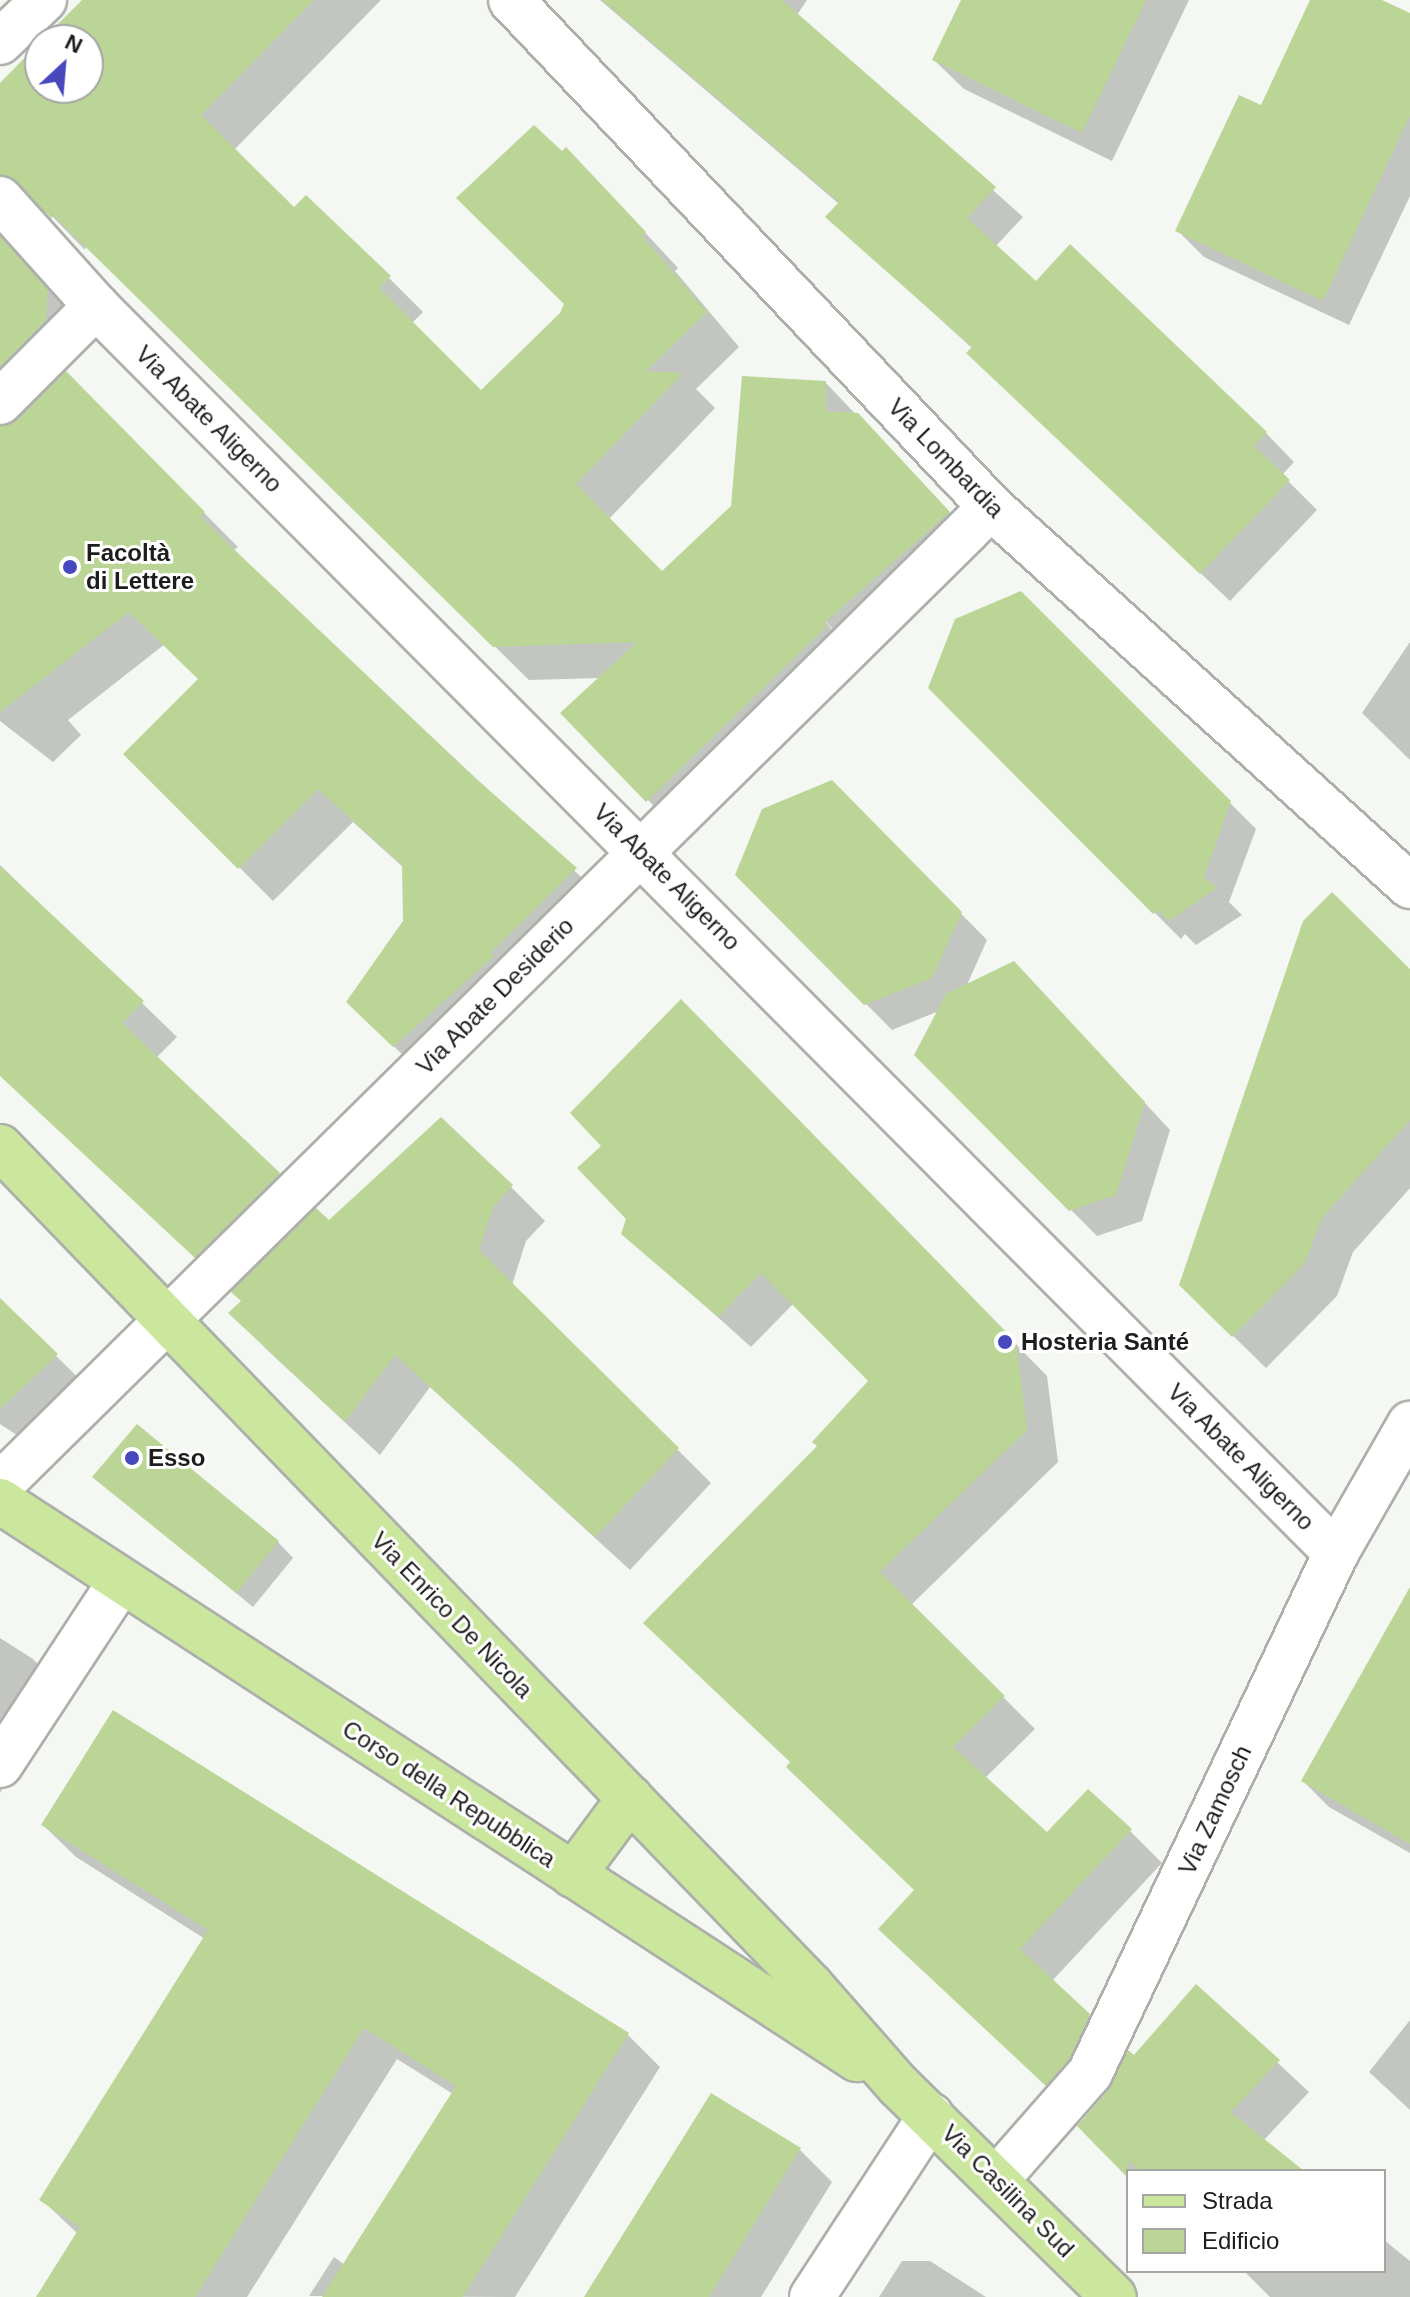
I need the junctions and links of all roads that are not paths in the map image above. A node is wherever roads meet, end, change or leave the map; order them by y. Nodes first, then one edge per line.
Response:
1 (44, 0) edge
2 (511, 0) edge
3 (0, 42) edge
4 (0, 199) edge
5 (96, 306) junction
6 (0, 402) edge
7 (991, 507) junction
8 (642, 852) junction
9 (1410, 886) edge
10 (0, 1147) edge
11 (167, 1320) junction
12 (1410, 1424) edge
13 (0, 1485) edge
14 (0, 1501) edge
15 (1336, 1553) junction
16 (121, 1581) junction
17 (0, 1765) edge
18 (630, 1798) junction
19 (573, 1875) junction
20 (899, 2086) junction
21 (931, 2115) junction
22 (997, 2179) junction
23 (812, 2297) edge
24 (1114, 2297) edge

1 - 3 street
2 - 7 street, Via Lombardia
4 - 5 street, Via Abate Aligerno
5 - 6 street
5 - 8 street, Via Abate Aligerno
7 - 8 street, Via Abate Desiderio
7 - 9 street, Via Lombardia
8 - 11 street, Via Abate Desiderio
8 - 15 street, Via Abate Aligerno
10 - 11 main road, Via Enrico De Nicola
11 - 13 street, Via Abate Desiderio
11 - 18 main road, Via Enrico De Nicola
12 - 15 street, Via Zamosch
14 - 16 main road, Corso della Repubblica
15 - 22 street, Via Zamosch
16 - 17 street
16 - 19 main road, Corso della Repubblica
18 - 19 main road
18 - 20 main road, Via Enrico De Nicola
19 - 20 main road, Corso della Repubblica
20 - 21 main road, Via Casilina Sud
21 - 22 main road, Via Casilina Sud
21 - 23 street
22 - 24 main road, Via Casilina Sud

